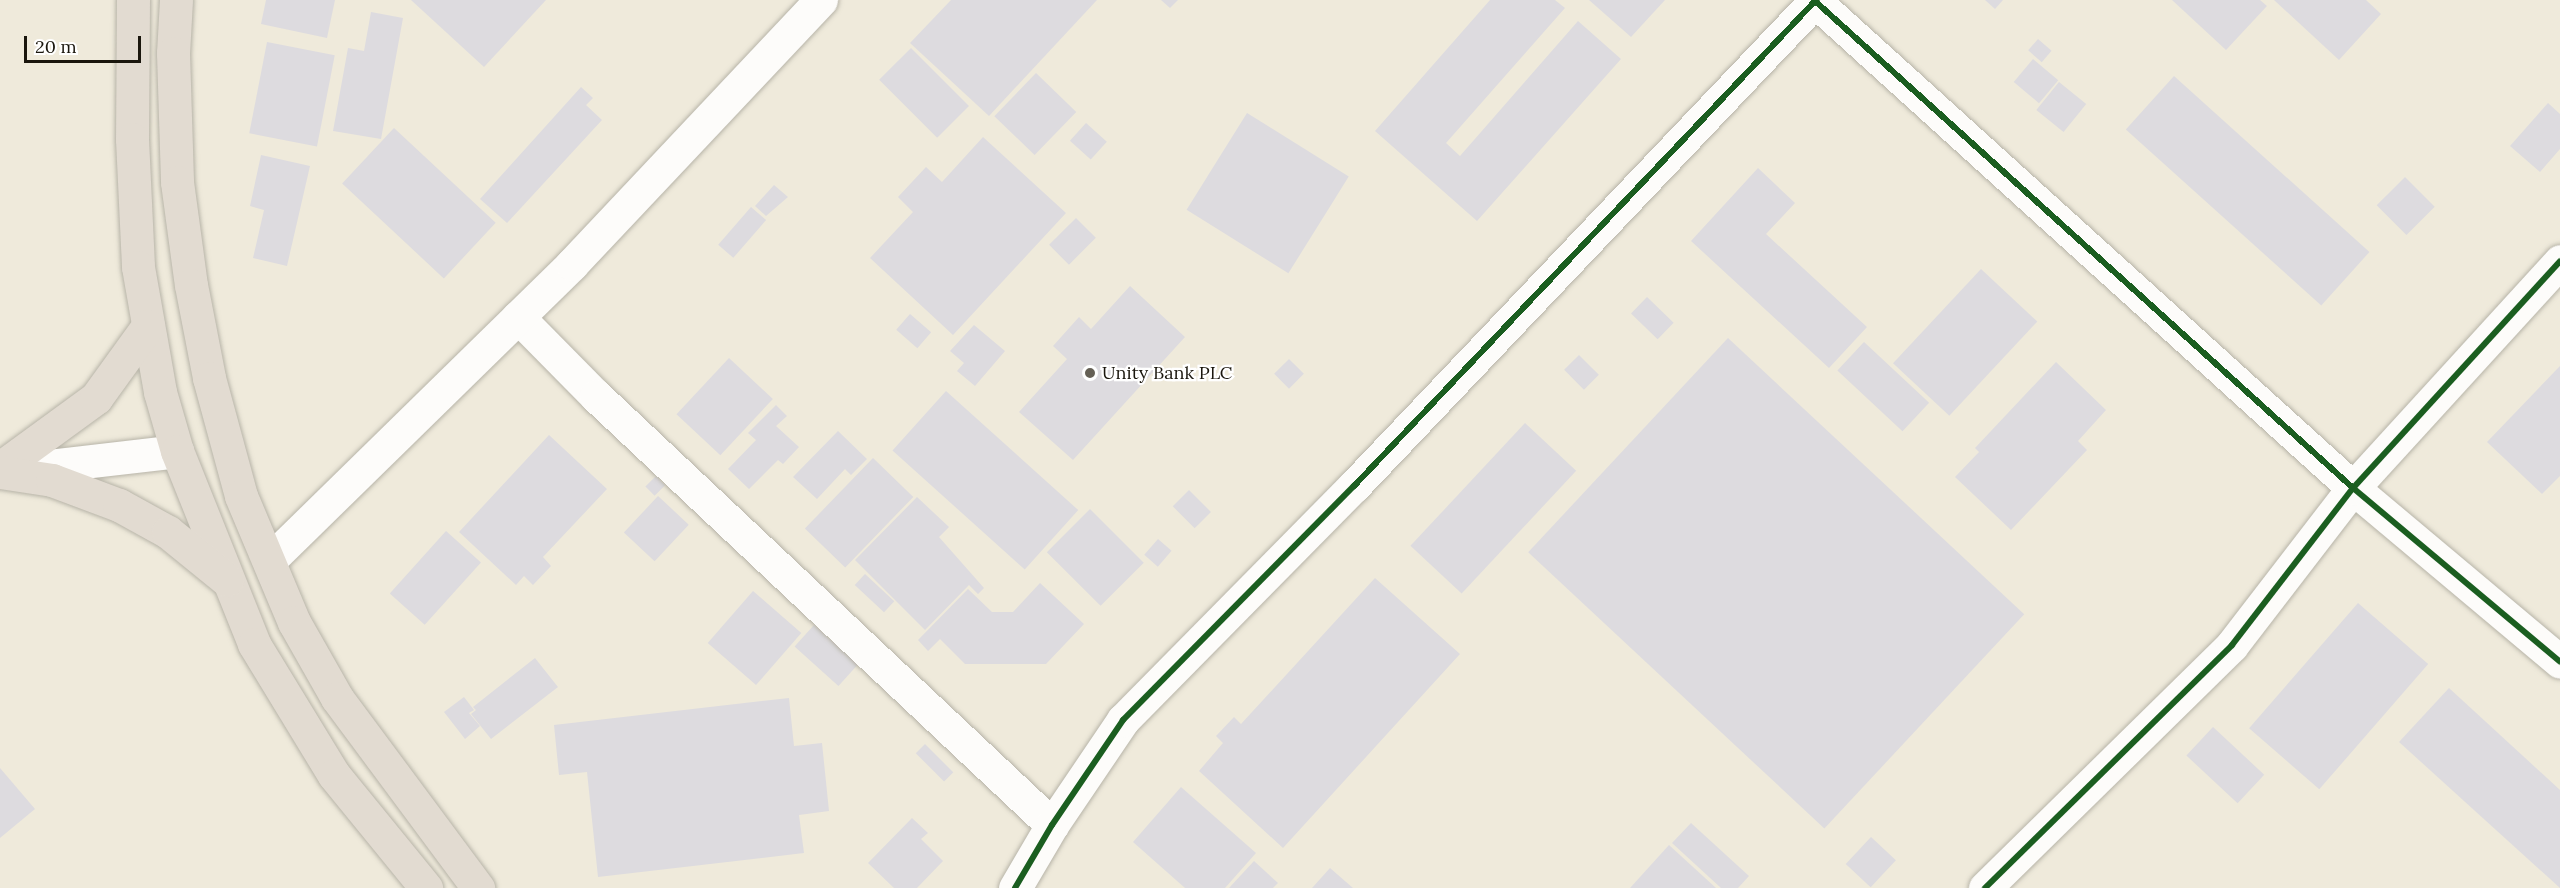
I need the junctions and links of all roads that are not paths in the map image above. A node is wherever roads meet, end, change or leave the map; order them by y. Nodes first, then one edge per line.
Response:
1 (133, 0) edge
2 (176, 0) edge
3 (820, 0) edge
4 (1816, 1) edge
5 (2560, 261) edge
6 (518, 317) junction
7 (148, 326) junction
8 (177, 452) junction
9 (0, 471) edge
10 (2354, 488) junction
11 (270, 560) junction
12 (230, 584) junction
13 (2560, 662) edge
14 (1052, 825) junction
15 (426, 888) edge
16 (478, 888) edge
17 (1015, 888) edge
18 (1985, 888) edge

1 - 7 highway
2 - 11 highway
3 - 6 street
4 - 10 street
4 - 14 street
5 - 10 street
6 - 11 street
6 - 14 street
7 - 8 highway
7 - 9 highway
8 - 9 street
8 - 12 highway
9 - 12 highway
10 - 13 street
10 - 18 street
11 - 16 highway
12 - 15 highway
14 - 17 street

